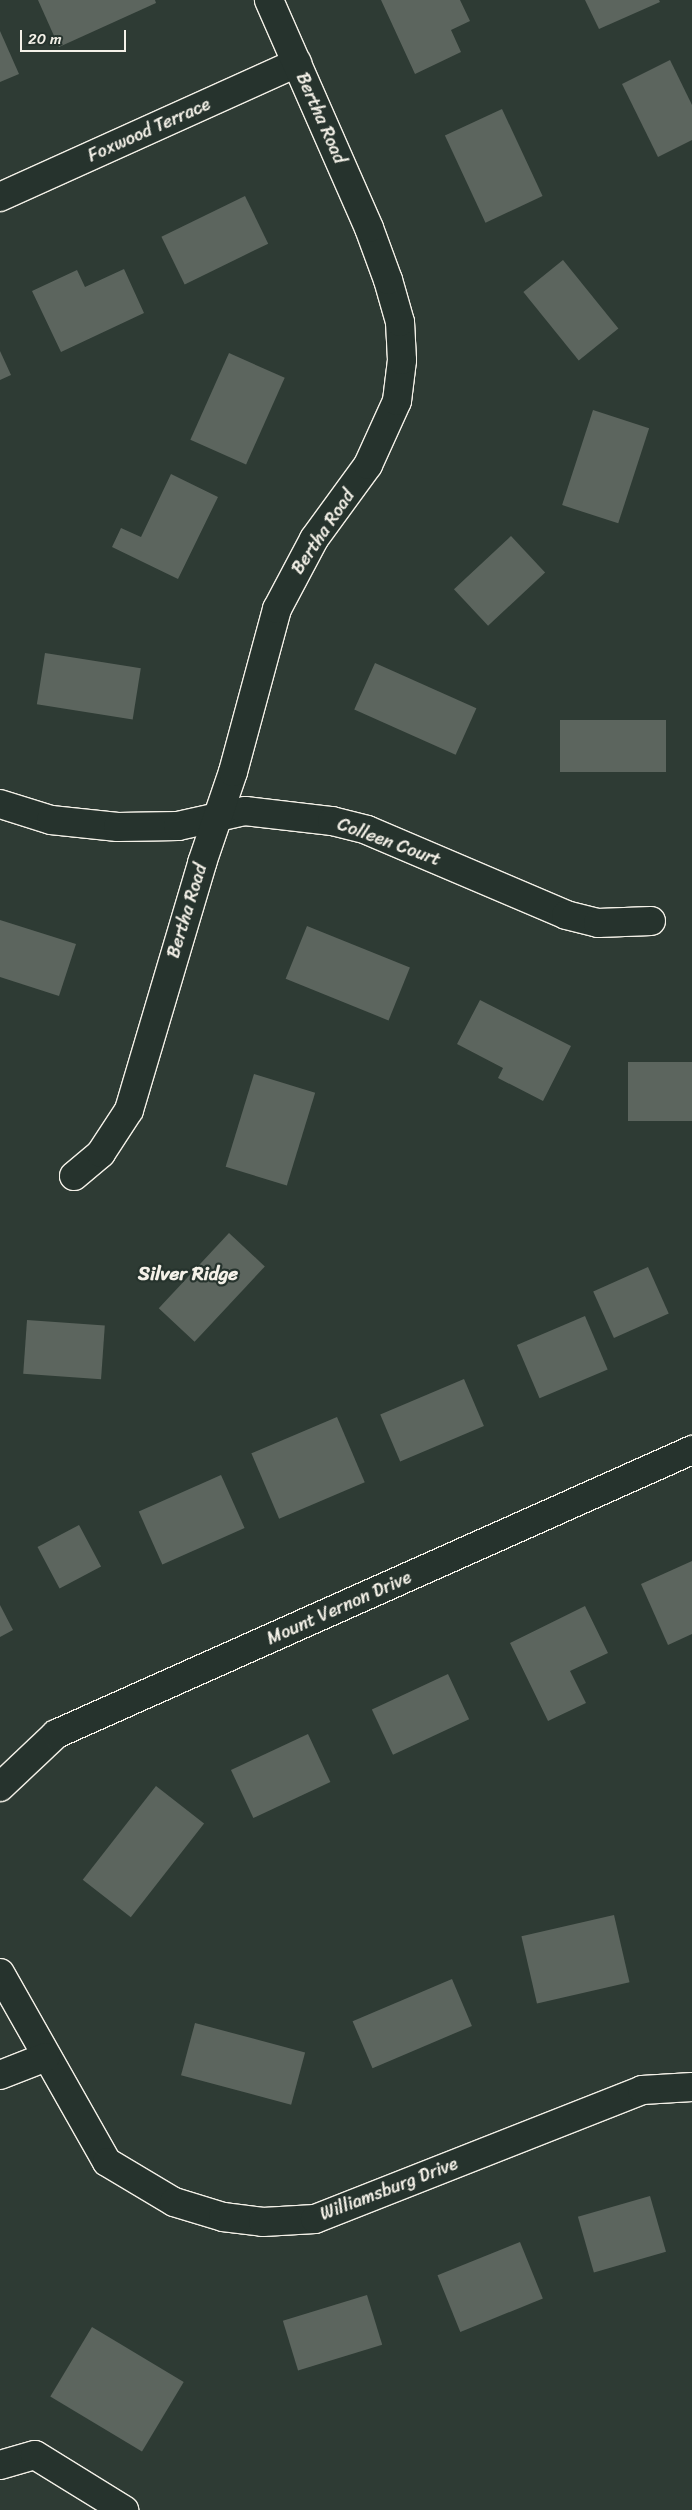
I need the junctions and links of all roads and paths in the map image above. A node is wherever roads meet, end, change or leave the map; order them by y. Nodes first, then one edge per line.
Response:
1 (269, 0) edge
2 (297, 63) junction
3 (0, 197) edge
4 (0, 804) edge
5 (216, 818) junction
6 (651, 921) dead end
7 (74, 1176) dead end
8 (692, 1450) edge
9 (0, 1787) edge
10 (0, 1973) edge
11 (46, 2057) junction
12 (0, 2075) edge
13 (692, 2087) edge
14 (0, 2464) edge
15 (124, 2510) edge

1 - 2 street, Bertha Road
2 - 3 street, Foxwood Terrace
2 - 5 street, Bertha Road
4 - 5 street, Colleen Court
5 - 6 street, Colleen Court
5 - 7 street, Bertha Road
8 - 9 street, Mount Vernon Drive
10 - 11 street
11 - 12 street
11 - 13 street, Williamsburg Drive
14 - 15 street

